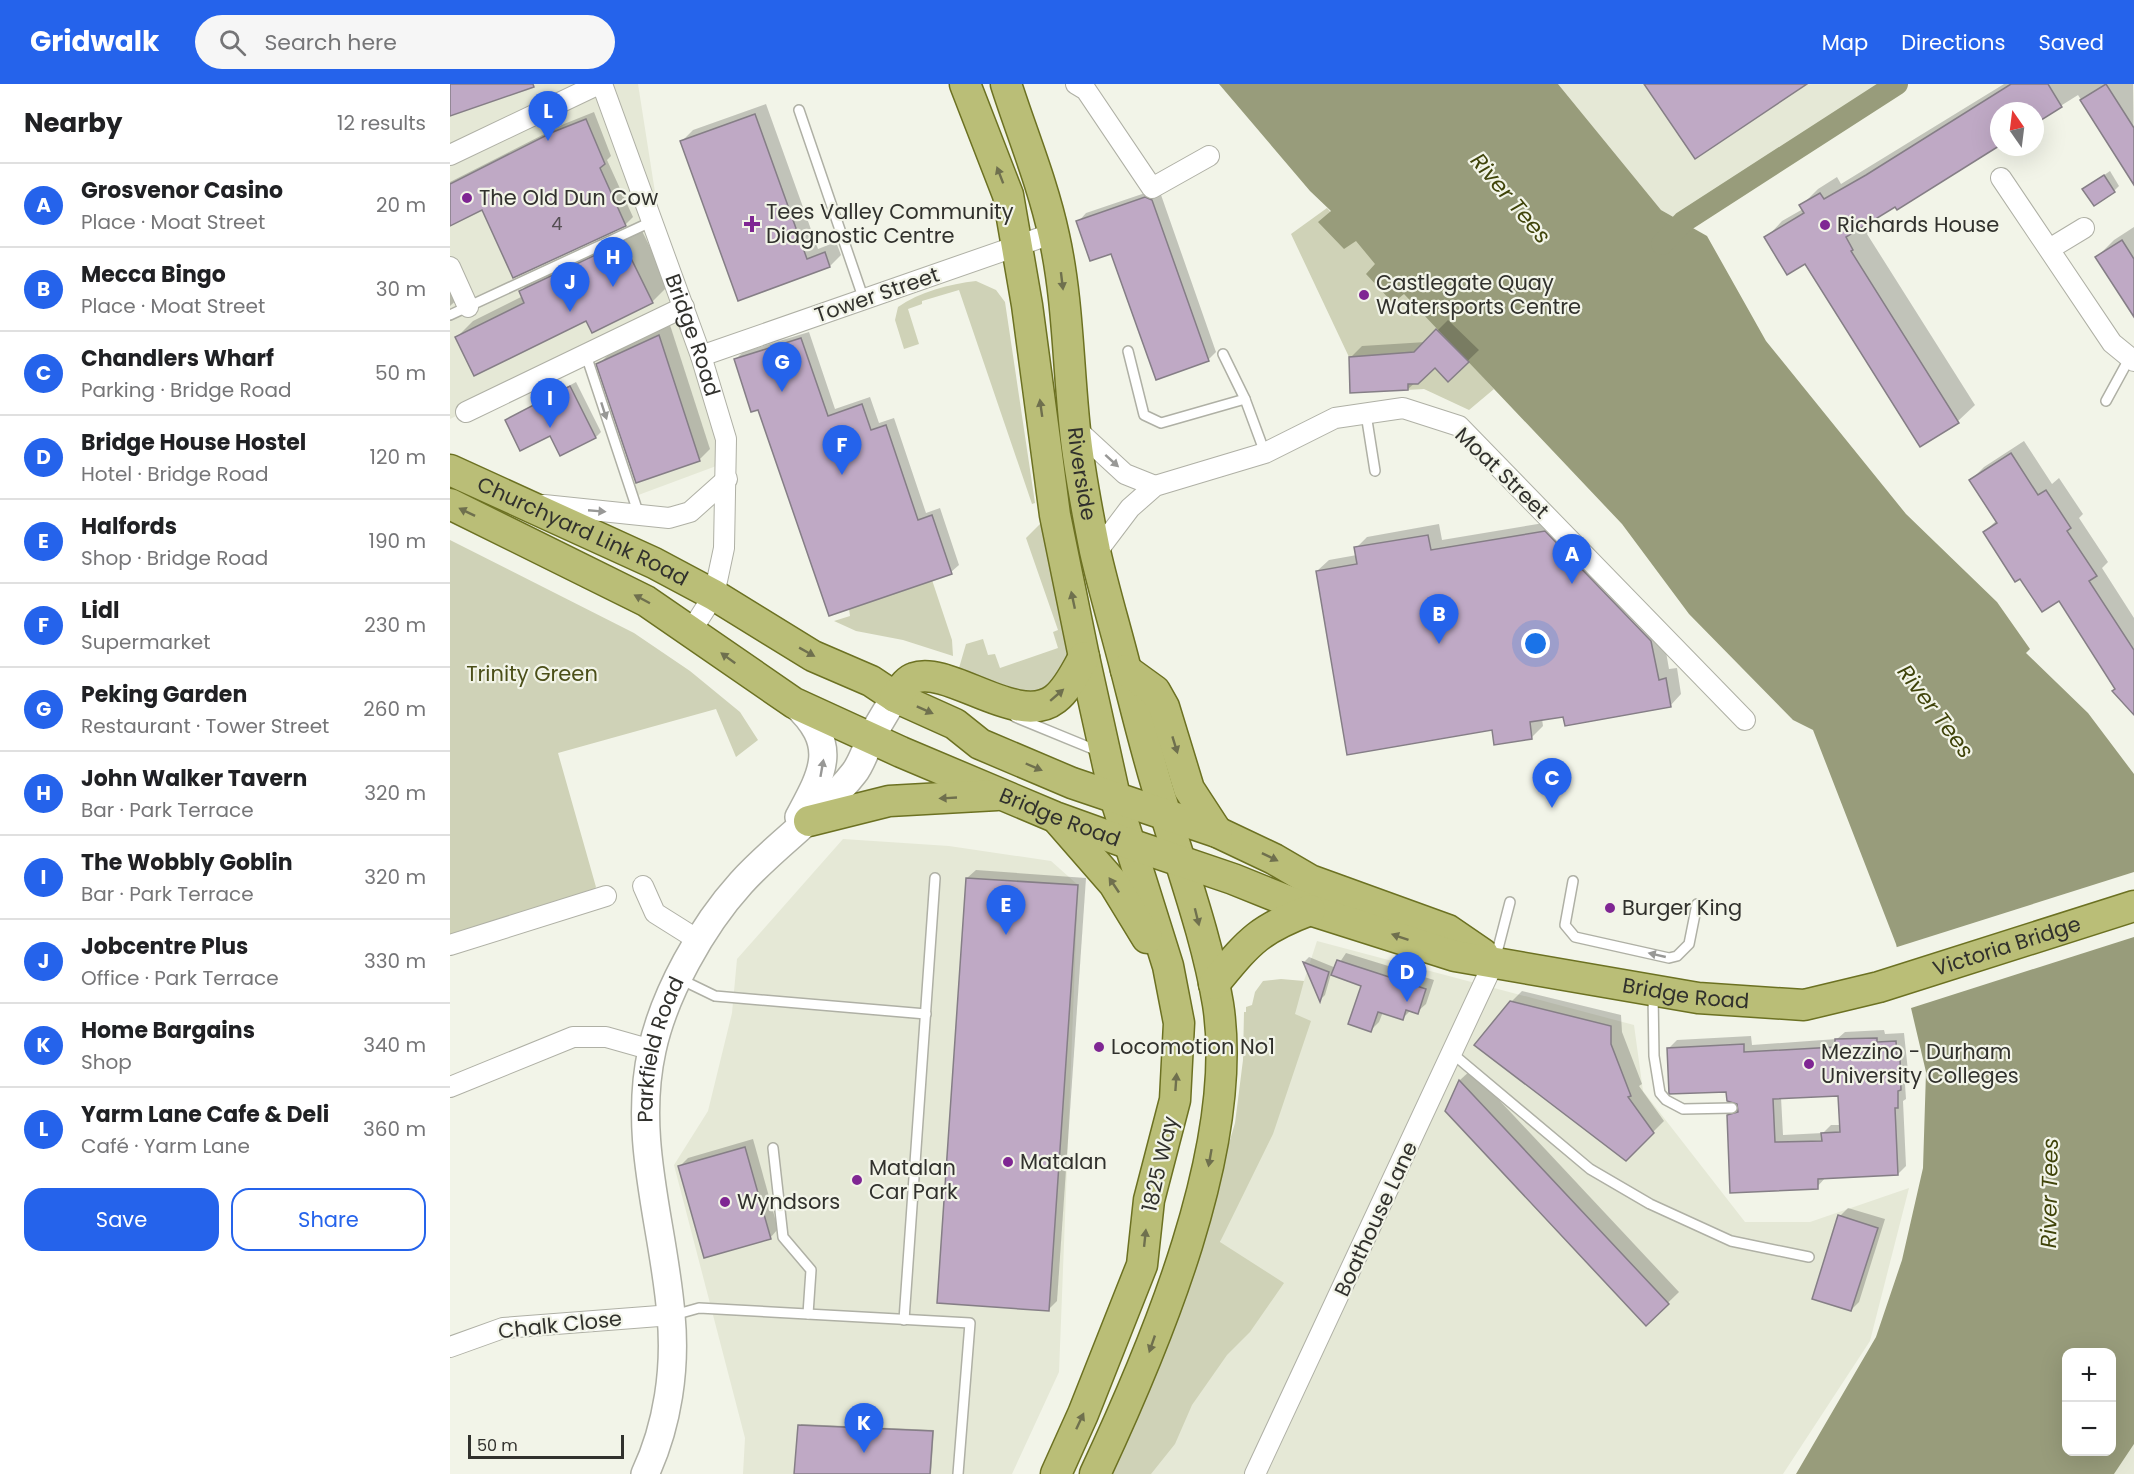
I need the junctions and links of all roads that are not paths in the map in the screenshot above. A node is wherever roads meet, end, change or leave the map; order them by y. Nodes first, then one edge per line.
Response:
1 (601, 84) edge
2 (965, 84) edge
3 (1006, 84) edge
4 (1076, 84) edge
5 (799, 110) dead end
6 (450, 155) edge
7 (1209, 156) dead end
8 (2001, 178) dead end
9 (653, 221) junction
10 (2084, 228) dead end
11 (1054, 233) junction
12 (1017, 246) junction
13 (2050, 248) junction
14 (450, 267) edge
15 (864, 300) junction
16 (468, 307) junction
17 (684, 307) junction
18 (450, 315) edge
19 (1128, 351) dead end
20 (1223, 354) dead end
21 (586, 355) junction
22 (701, 356) junction
23 (2132, 360) edge
24 (1245, 399) junction
25 (2106, 401) dead end
26 (466, 412) dead end
27 (1366, 414) junction
28 (1074, 427) junction
29 (1265, 453) junction
30 (450, 470) edge
31 (1375, 471) dead end
32 (727, 479) junction
33 (1155, 486) junction
34 (518, 501) junction
35 (450, 504) edge
36 (639, 515) junction
37 (1096, 553) junction
38 (714, 595) junction
39 (691, 631) junction
40 (1084, 657) junction
41 (1126, 670) junction
42 (963, 688) junction
43 (895, 697) junction
44 (794, 703) junction
45 (1746, 720) dead end
46 (872, 737) junction
47 (1006, 794) junction
48 (1115, 796) junction
49 (1165, 814) junction
50 (1055, 817) junction
51 (798, 830) junction
52 (1218, 832) junction
53 (1130, 844) junction
54 (1180, 861) junction
55 (935, 878) dead end
56 (1573, 880) dead end
57 (643, 885) dead end
58 (606, 896) dead end
59 (1510, 902) dead end
60 (1697, 904) dead end
61 (2134, 906) edge
62 (1310, 910) junction
63 (698, 940) junction
64 (450, 945) edge
65 (1494, 962) junction
66 (1168, 966) junction
67 (679, 979) junction
68 (1214, 984) junction
69 (1879, 987) joint
70 (1653, 992) junction
71 (926, 1014) junction
72 (652, 1050) junction
73 (1454, 1054) junction
74 (450, 1087) edge
75 (1732, 1108) dead end
76 (773, 1148) dead end
77 (1809, 1257) dead end
78 (808, 1314) junction
79 (672, 1316) junction
80 (904, 1320) junction
81 (450, 1347) edge
82 (645, 1474) edge
83 (958, 1474) edge
84 (1056, 1474) edge
85 (1095, 1474) edge
86 (1255, 1474) edge

1 - 6 street
1 - 9 street, Bridge Road
12 -> 2 main road, Riverside
3 - 11 main road, Riverside
4 - 7 street
5 - 15 lane
8 - 13 street
9 - 16 lane
9 - 17 street, Bridge Road
10 - 13 street
11 - 12 street, Tower Street
11 -> 28 main road, Riverside
12 - 15 street, Tower Street
40 -> 12 main road, Riverside
13 - 23 street
14 - 16 street
15 - 22 street, Tower Street
16 - 18 lane
17 - 21 street
17 - 22 street, Bridge Road
19 - 24 lane
20 - 24 lane
21 - 26 street
21 -> 36 lane
22 - 32 street, Bridge Road
23 - 25 lane
24 - 29 lane
27 - 29 street, Moat Street
27 - 31 lane
27 - 45 street, Moat Street
28 -> 33 street
28 - 37 main road, Riverside
29 - 33 street, Moat Street
30 - 34 main road, Churchyard Link Road
32 - 36 street
32 - 38 street, Bridge Road
33 - 37 street, Moat Street
34 -> 36 street
34 - 38 main road, Churchyard Link Road
39 -> 35 main road, Churchyard Link Road
37 - 41 main road, Riverside
38 - 39 street, Bridge Road
38 -> 43 main road, Bridge Road
44 -> 39 main road, Bridge Road
42 -> 40 main road
40 - 48 main road, Riverside
41 - 49 main road, Riverside
41 -> 52 main road
42 - 43 main road
42 - 48 lane, Bridge Road
43 - 46 street, Parkfield Road
43 -> 48 main road, Bridge Road
44 - 46 main road, Bridge Road
51 -> 44 street
46 - 47 main road, Bridge Road
46 - 51 street, Parkfield Road
47 - 50 main road, Bridge Road
47 -> 51 main road
48 - 49 main road, Bridge Road
48 - 53 main road, Riverside
49 - 52 main road, Bridge Road
49 - 54 main road, Riverside
50 - 53 main road, Bridge Road
66 -> 50 main road
51 - 63 street, Parkfield Road
52 -> 65 main road, Bridge Road
53 - 54 main road, Bridge Road
53 - 66 main road, 1825 Way
54 - 62 main road, Bridge Road
54 -> 68 main road
55 - 71 lane
60 -> 56 lane
57 - 63 street
58 - 64 street
59 - 65 lane
61 - 69 main road, Victoria Bridge
65 -> 62 main road, Bridge Road
62 - 68 main road
63 - 67 street, Parkfield Road
65 - 70 main road, Bridge Road
65 - 73 street, Boathouse Lane
84 -> 66 main road, 1825 Way
67 - 71 lane
67 - 72 street, Parkfield Road
68 -> 85 main road
69 - 70 main road, Bridge Road
70 - 75 lane
71 - 80 lane
72 - 74 street
72 - 79 street, Parkfield Road
73 - 77 lane
73 - 86 street, Boathouse Lane
76 - 78 lane
78 - 79 lane
78 - 80 lane
79 - 81 street, Chalk Close
79 - 82 street, Parkfield Road
80 - 83 lane

